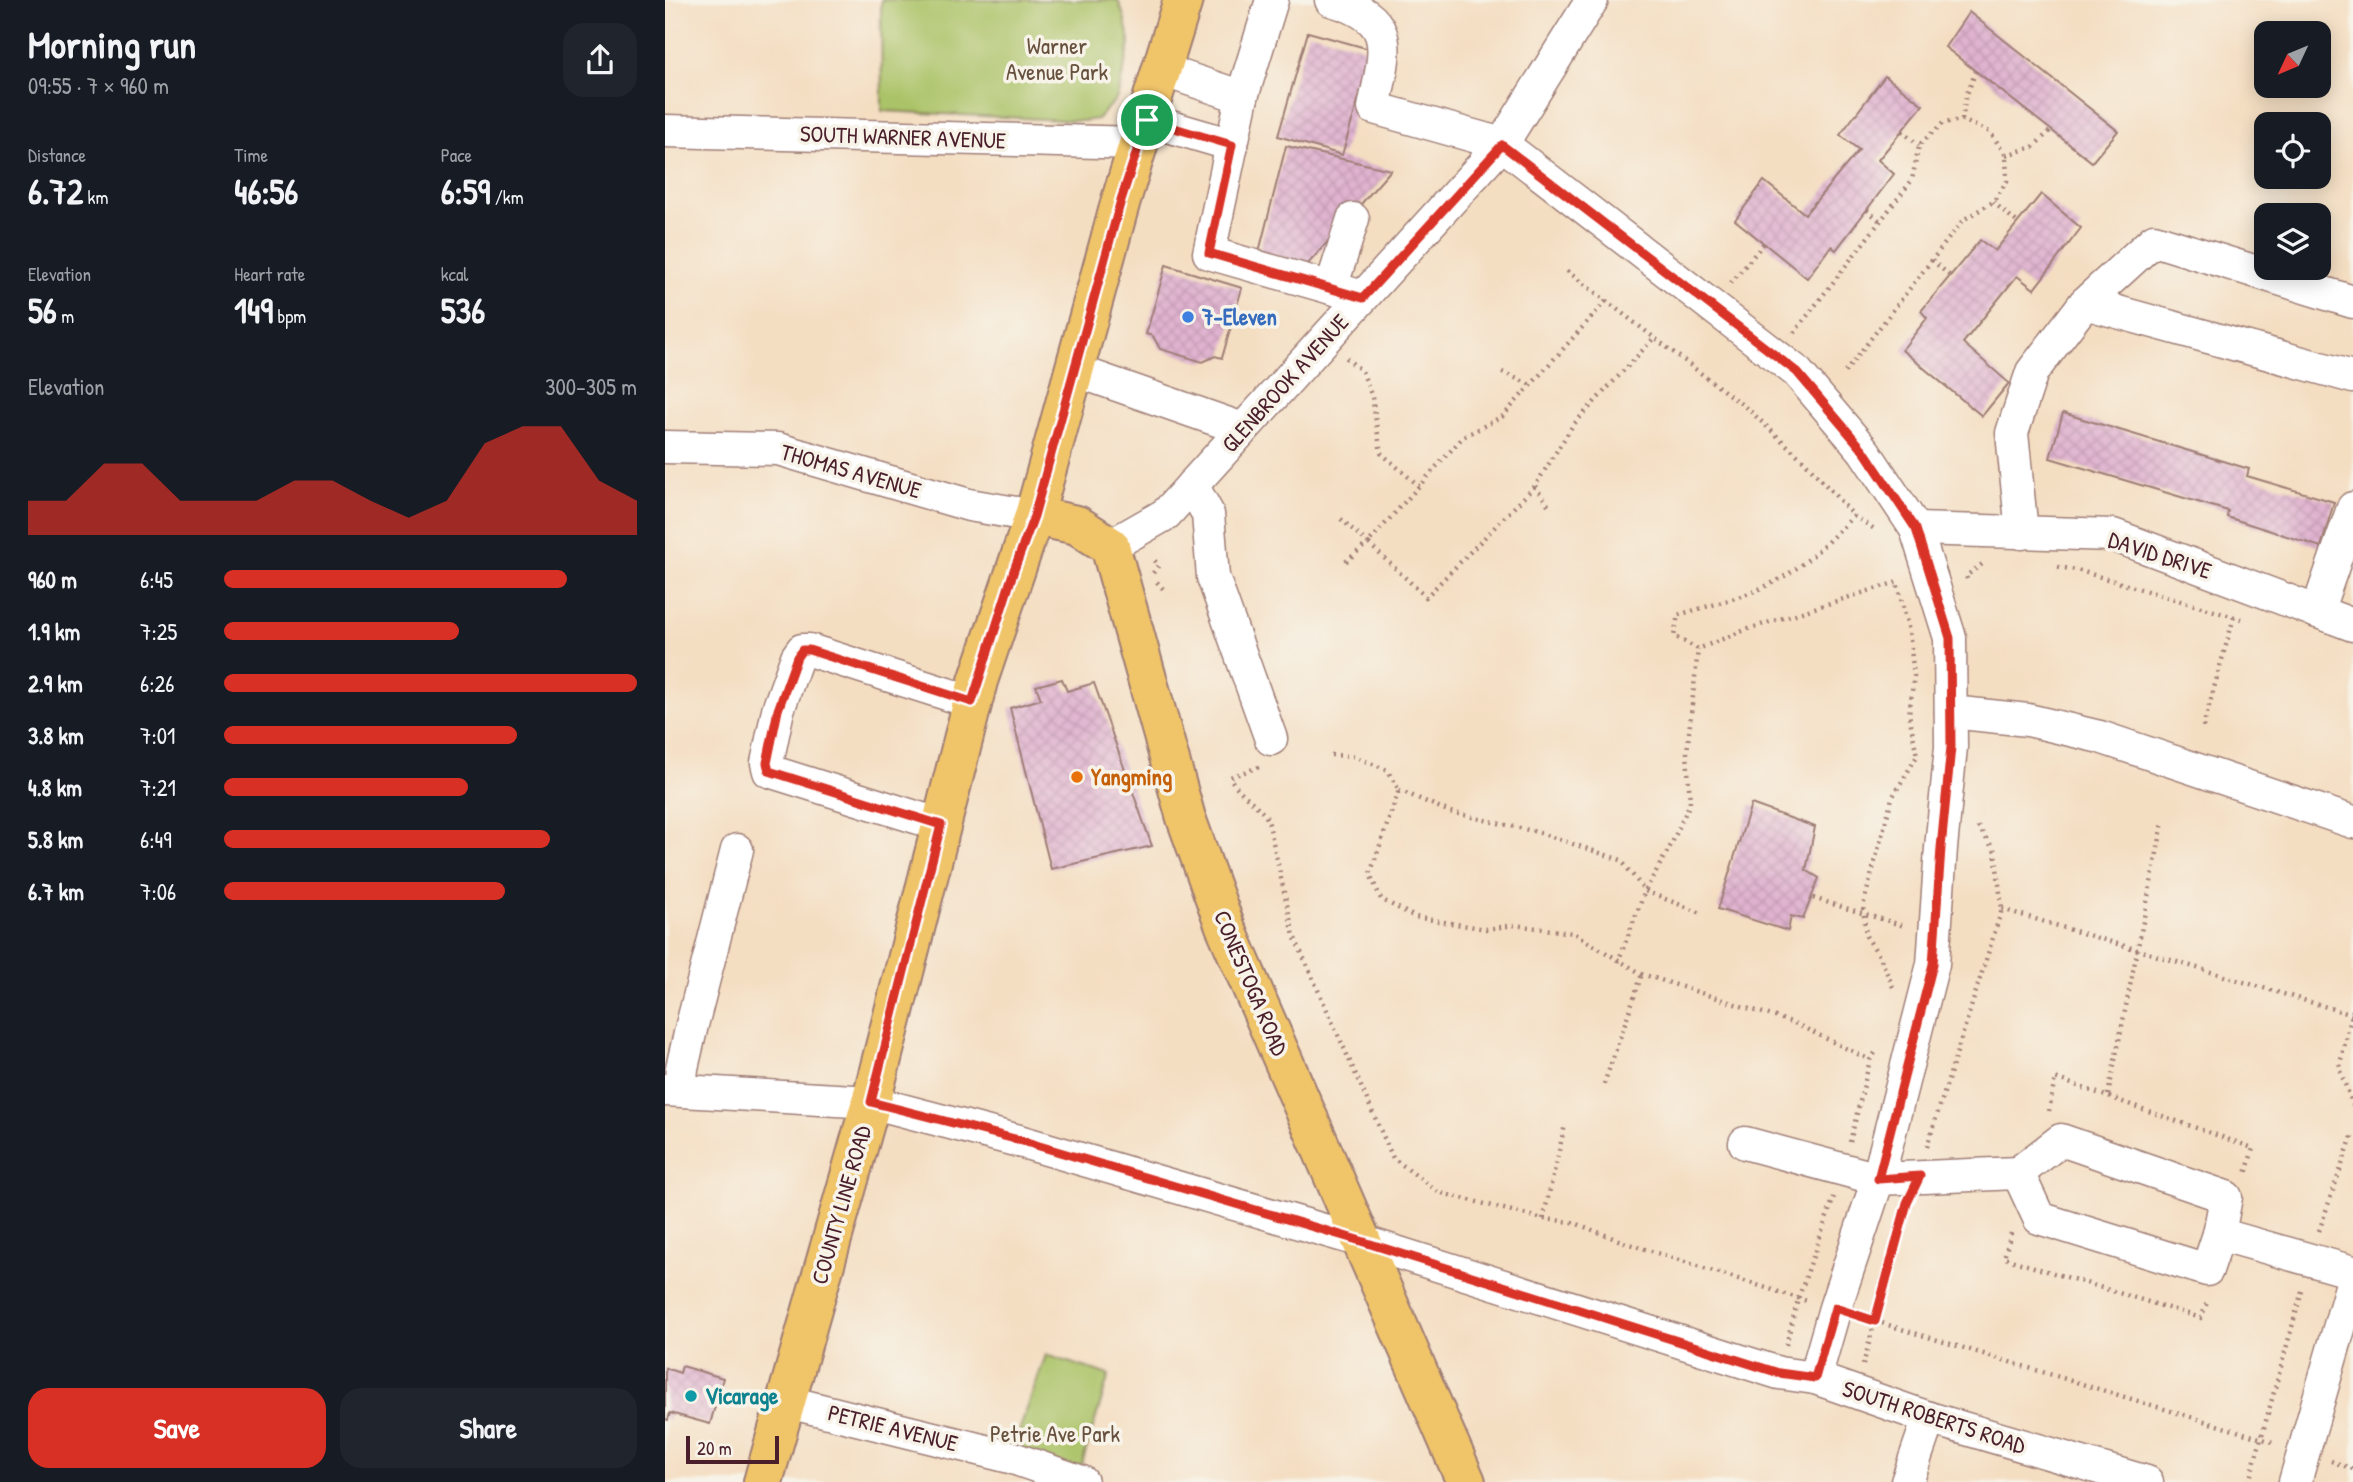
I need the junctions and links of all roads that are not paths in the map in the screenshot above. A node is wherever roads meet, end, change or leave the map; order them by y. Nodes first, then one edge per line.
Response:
1 (1272, 0) edge
2 (1331, 0) edge
3 (1592, 0) edge
4 (1178, 4) edge
5 (1162, 70) junction
6 (1242, 97) junction
7 (665, 131) edge
8 (1144, 132) junction
9 (1232, 145) junction
10 (1502, 145) junction
11 (1353, 219) dead end
12 (1331, 288) junction
13 (1363, 298) junction
14 (2353, 302) edge
15 (2085, 303) junction
16 (1074, 370) junction
17 (2353, 377) edge
18 (1243, 429) junction
19 (665, 447) edge
20 (1192, 485) junction
21 (2353, 508) edge
22 (1034, 516) junction
23 (1916, 529) junction
24 (2022, 533) junction
25 (1110, 546) junction
26 (2317, 612) junction
27 (2353, 625) edge
28 (972, 702) junction
29 (1951, 712) junction
30 (1271, 739) road end
31 (2353, 822) edge
32 (941, 825) junction
33 (737, 850) dead end
34 (672, 1090) edge
35 (871, 1102) junction
36 (1745, 1143) dead end
37 (2018, 1172) junction
38 (1878, 1179) junction
39 (2219, 1234) junction
40 (1361, 1241) junction
41 (2353, 1272) edge
42 (2353, 1280) edge
43 (1815, 1378) junction
44 (784, 1401) junction
45 (1929, 1418) junction
46 (763, 1482) edge
47 (1083, 1482) edge
48 (1466, 1482) edge
49 (1906, 1482) edge
50 (2147, 1482) edge
51 (2295, 1482) edge

1 - 6 street
2 - 10 street
3 - 10 street, GLENBROOK AVENUE
4 - 5 main road, COUNTY LINE ROAD
5 - 6 street
5 - 8 main road, COUNTY LINE ROAD
6 - 9 street
7 - 8 street, SOUTH WARNER AVENUE
8 - 9 street, SOUTH WARNER AVENUE
8 - 16 main road, COUNTY LINE ROAD
9 - 12 street
10 - 13 street, GLENBROOK AVENUE
10 - 23 street
11 - 12 street
12 - 13 street
13 - 18 street, GLENBROOK AVENUE
14 - 15 street
15 - 17 street
15 - 24 street
16 - 18 street
16 - 22 main road, COUNTY LINE ROAD
18 - 20 street, GLENBROOK AVENUE
19 - 22 street, THOMAS AVENUE
20 - 25 street, GLENBROOK AVENUE
20 - 30 street
21 - 26 street
22 - 25 main road
22 - 28 main road, COUNTY LINE ROAD
23 - 24 street, DAVID DRIVE
23 - 29 street
24 - 26 street, DAVID DRIVE
25 - 40 main road, CONESTOGA ROAD
26 - 27 street, DAVID DRIVE
28 - 32 main road, COUNTY LINE ROAD
28 - 32 street
29 - 31 street
29 - 38 street
32 - 35 main road, COUNTY LINE ROAD
33 - 34 street
34 - 35 street, SOUTH ROBERTS ROAD
35 - 40 street, SOUTH ROBERTS ROAD
35 - 44 main road, COUNTY LINE ROAD
36 - 38 street
37 - 38 street
37 - 39 street
37 - 39 street
38 - 43 street
39 - 41 street
40 - 43 street, SOUTH ROBERTS ROAD
40 - 48 main road, CONESTOGA ROAD
42 - 51 street
43 - 45 street, SOUTH ROBERTS ROAD
44 - 46 main road, COUNTY LINE ROAD
44 - 47 street, PETRIE AVENUE
45 - 49 street
45 - 50 street, SOUTH ROBERTS ROAD

